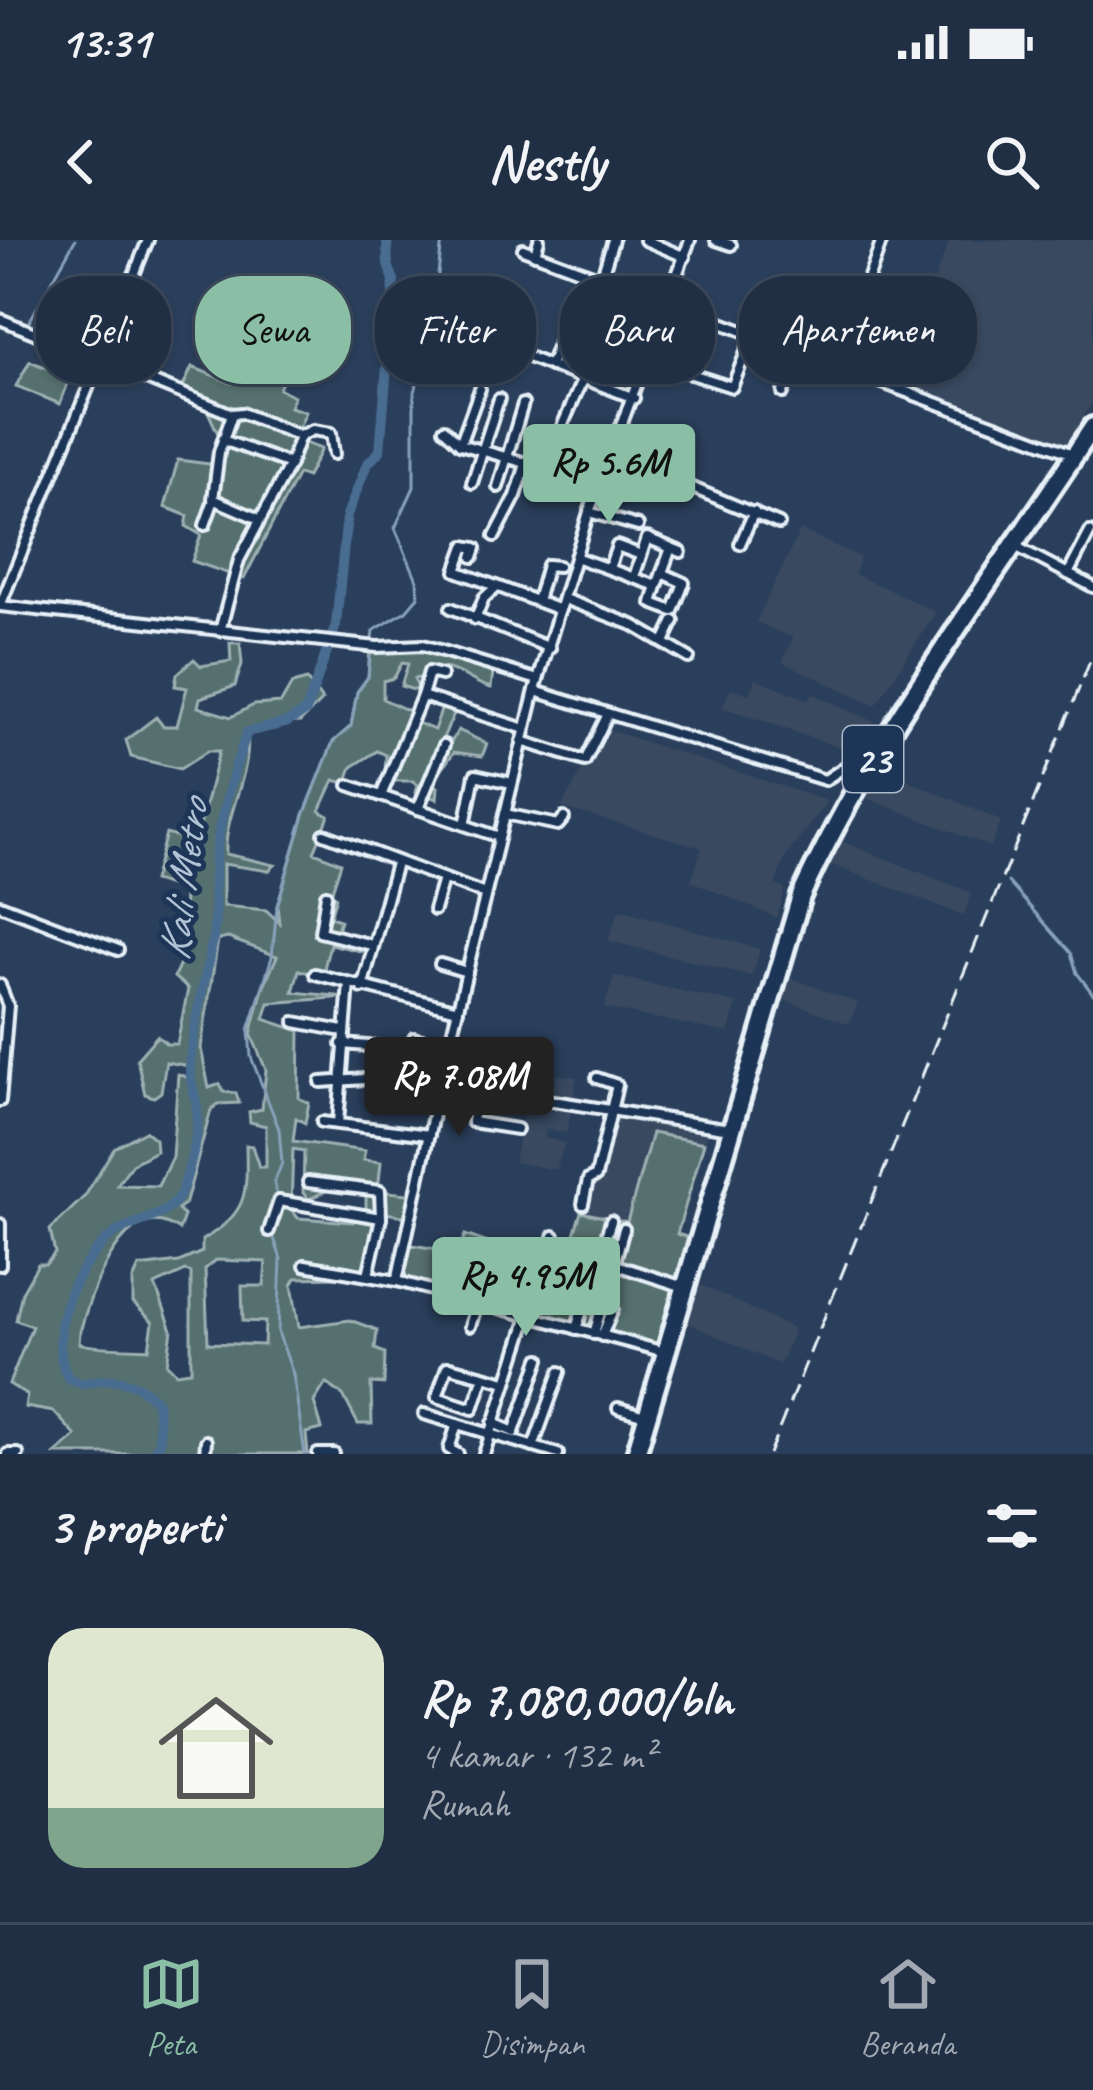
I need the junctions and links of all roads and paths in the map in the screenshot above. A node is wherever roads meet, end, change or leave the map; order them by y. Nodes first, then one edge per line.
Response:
1 (148, 240) edge
2 (539, 240) edge
3 (613, 240) edge
4 (645, 240) edge
5 (690, 240) edge
6 (716, 240) edge
7 (882, 240) edge
8 (731, 245) dead end
9 (523, 249) dead end
10 (535, 254) junction
11 (685, 256) junction
12 (584, 273) junction
13 (133, 276) edge
14 (592, 276) edge
15 (602, 276) edge
16 (678, 276) edge
17 (869, 276) edge
18 (0, 319) edge
19 (36, 332) edge
20 (536, 360) edge
21 (550, 365) junction
22 (560, 369) edge
23 (739, 370) edge
24 (715, 382) edge
25 (88, 384) edge
26 (163, 384) edge
27 (580, 384) edge
28 (598, 384) edge
29 (639, 384) edge
30 (785, 384) edge
31 (888, 384) edge
32 (479, 389) dead end
33 (783, 393) dead end
34 (634, 398) junction
35 (499, 399) dead end
36 (523, 404) dead end
37 (232, 414) junction
38 (1093, 427) edge
39 (444, 429) dead end
40 (300, 436) junction
41 (223, 440) junction
42 (460, 444) junction
43 (582, 448) dead end
44 (482, 450) junction
45 (570, 450) dead end
46 (334, 454) dead end
47 (611, 454) junction
48 (507, 455) junction
49 (1075, 455) junction
50 (527, 461) junction
51 (290, 464) junction
52 (545, 466) junction
53 (567, 472) junction
54 (599, 482) junction
55 (472, 483) dead end
56 (498, 488) dead end
57 (644, 498) dead end
58 (214, 500) junction
59 (589, 512) junction
60 (754, 512) junction
61 (259, 519) junction
62 (778, 524) dead end
63 (206, 525) dead end
64 (638, 526) dead end
65 (1090, 532) edge
66 (495, 536) dead end
67 (740, 544) dead end
68 (1014, 546) junction
69 (671, 548) junction
70 (681, 553) dead end
71 (641, 555) junction
72 (473, 557) dead end
73 (575, 557) junction
74 (559, 566) dead end
75 (610, 568) junction
76 (662, 573) junction
77 (1068, 574) junction
78 (634, 577) junction
79 (657, 586) junction
80 (1093, 586) edge
81 (496, 587) junction
82 (564, 599) junction
83 (537, 601) junction
84 (452, 608) dead end
85 (560, 610) junction
86 (475, 619) junction
87 (674, 621) dead end
88 (220, 631) junction
89 (664, 642) junction
90 (550, 648) junction
91 (689, 658) dead end
92 (441, 675) dead end
93 (536, 686) junction
94 (422, 696) junction
95 (608, 714) junction
96 (525, 729) junction
97 (522, 741) junction
98 (444, 746) dead end
99 (872, 761) junction
100 (825, 780) junction
101 (512, 783) junction
102 (349, 785) dead end
103 (846, 789) junction
104 (380, 796) junction
105 (418, 809) junction
106 (505, 814) junction
107 (564, 818) dead end
108 (465, 825) junction
109 (324, 834) dead end
110 (500, 837) junction
111 (396, 863) junction
112 (442, 879) junction
113 (326, 895) dead end
114 (486, 895) junction
115 (0, 905) edge
116 (434, 910) dead end
117 (372, 945) junction
118 (118, 950) dead end
119 (440, 964) dead end
120 (466, 971) junction
121 (315, 974) dead end
122 (349, 983) junction
123 (0, 985) edge
124 (362, 988) junction
125 (458, 1010) junction
126 (295, 1022) dead end
127 (343, 1031) junction
128 (3, 1033) edge
129 (414, 1038) dead end
130 (343, 1044) junction
131 (448, 1046) junction
132 (380, 1078) junction
133 (597, 1078) dead end
134 (343, 1079) junction
135 (321, 1082) dead end
136 (440, 1083) junction
137 (477, 1088) junction
138 (0, 1101) edge
139 (612, 1108) junction
140 (322, 1122) dead end
141 (338, 1124) junction
142 (517, 1129) dead end
143 (731, 1130) junction
144 (429, 1135) junction
145 (308, 1182) dead end
146 (583, 1204) dead end
147 (381, 1217) junction
148 (611, 1221) dead end
149 (0, 1224) edge
150 (624, 1229) dead end
151 (269, 1231) dead end
152 (554, 1236) dead end
153 (305, 1264) dead end
154 (613, 1264) junction
155 (0, 1265) edge
156 (368, 1275) junction
157 (397, 1281) junction
158 (684, 1287) junction
159 (477, 1304) junction
160 (613, 1310) dead end
161 (528, 1317) junction
162 (470, 1326) dead end
163 (576, 1329) junction
164 (598, 1335) junction
165 (667, 1353) junction
166 (540, 1359) dead end
167 (560, 1372) dead end
168 (484, 1376) junction
169 (506, 1382) junction
170 (618, 1408) dead end
171 (424, 1414) dead end
172 (647, 1417) junction
173 (457, 1424) junction
174 (491, 1428) junction
175 (514, 1432) junction
176 (206, 1441) dead end
177 (529, 1446) junction
178 (8, 1454) edge
179 (18, 1454) edge
180 (205, 1454) edge
181 (318, 1454) edge
182 (334, 1454) edge
183 (458, 1454) edge
184 (484, 1454) edge
185 (558, 1454) edge
186 (636, 1454) edge

1 - 13 street
2 - 10 street
3 - 15 street
4 - 11 street
5 - 11 street
6 - 8 street
7 - 17 street
9 - 10 street
10 - 12 street
11 - 16 street
12 - 14 street
12 - 21 street
18 - 19 street
20 - 21 street
21 - 22 street
23 - 24 street
25 - 88 street
26 - 37 street
27 - 52 street
28 - 34 street
29 - 34 street
30 - 33 street
31 - 49 street
32 - 42 street
34 - 47 street
35 - 44 street
36 - 48 street
37 - 40 street
37 - 41 street
38 - 49 highway, 23
39 - 42 street
40 - 46 street
40 - 51 street
41 - 51 street
41 - 58 street
42 - 44 street
43 - 53 street
44 - 48 street
44 - 55 street
45 - 53 street
47 - 54 street
47 - 60 street
48 - 50 street
48 - 56 street
49 - 68 highway, 23
50 - 52 street
50 - 66 street
51 - 61 street
52 - 53 street
53 - 54 street
54 - 57 street
54 - 59 street
58 - 61 street
58 - 63 street
59 - 64 street
59 - 73 street
60 - 62 street
60 - 67 street
61 - 88 street
65 - 77 street
68 - 77 street
68 - 99 highway, 23
69 - 70 street
69 - 71 street
69 - 76 street
71 - 75 street
71 - 78 street
72 - 81 street
73 - 75 street
73 - 82 street
74 - 83 street
75 - 78 street
76 - 79 street
76 - 79 street
77 - 80 street
78 - 79 street
81 - 83 street
81 - 86 street
82 - 85 street
82 - 89 street
83 - 85 street
84 - 86 street
85 - 90 street
86 - 90 street
87 - 89 street
88 - 93 street
89 - 91 street
90 - 93 street
92 - 94 street
93 - 95 street
93 - 96 street
94 - 96 street
94 - 104 street
95 - 97 street
95 - 100 street
96 - 97 street
97 - 101 street
98 - 105 street
99 - 100 street
99 - 103 highway, 23
100 - 103 street
101 - 106 street
101 - 108 street
102 - 104 street
103 - 143 highway, 23
104 - 105 street
105 - 108 street
106 - 107 street
106 - 110 street
108 - 110 street
109 - 111 street
110 - 114 street
111 - 112 street
111 - 117 street
112 - 114 street
112 - 116 street
113 - 117 street
114 - 120 street
115 - 118 street
117 - 124 street
119 - 120 street
120 - 125 street
121 - 122 street
122 - 124 street
122 - 127 street
123 - 128 street
124 - 125 street
125 - 131 street
126 - 127 street
127 - 130 street
128 - 138 street
129 - 131 street
130 - 132 street
130 - 134 street
131 - 136 street
132 - 134 street
132 - 136 street
133 - 139 street
134 - 135 street
134 - 141 street
136 - 137 street
136 - 144 street
137 - 139 street
137 - 142 street
139 - 143 street
139 - 146 street
140 - 141 street
141 - 144 street
143 - 158 highway, 23
144 - 157 street
145 - 147 street
147 - 151 street
147 - 156 street
148 - 163 street
149 - 155 street
150 - 154 street
152 - 161 street
153 - 156 street
154 - 158 street
154 - 164 street
156 - 157 street
157 - 159 street
158 - 165 highway, 23
159 - 161 street
159 - 162 street
160 - 164 street
161 - 163 street
161 - 169 street
163 - 164 street
164 - 165 street
165 - 172 highway, 23
166 - 175 street
167 - 177 street
168 - 168 street
168 - 169 street
169 - 174 street
170 - 172 street
171 - 173 street
172 - 186 highway, 23
173 - 174 street
173 - 183 street
174 - 175 street
174 - 177 street
174 - 184 street
175 - 177 street
176 - 180 street
177 - 185 street
178 - 179 street
181 - 182 street

